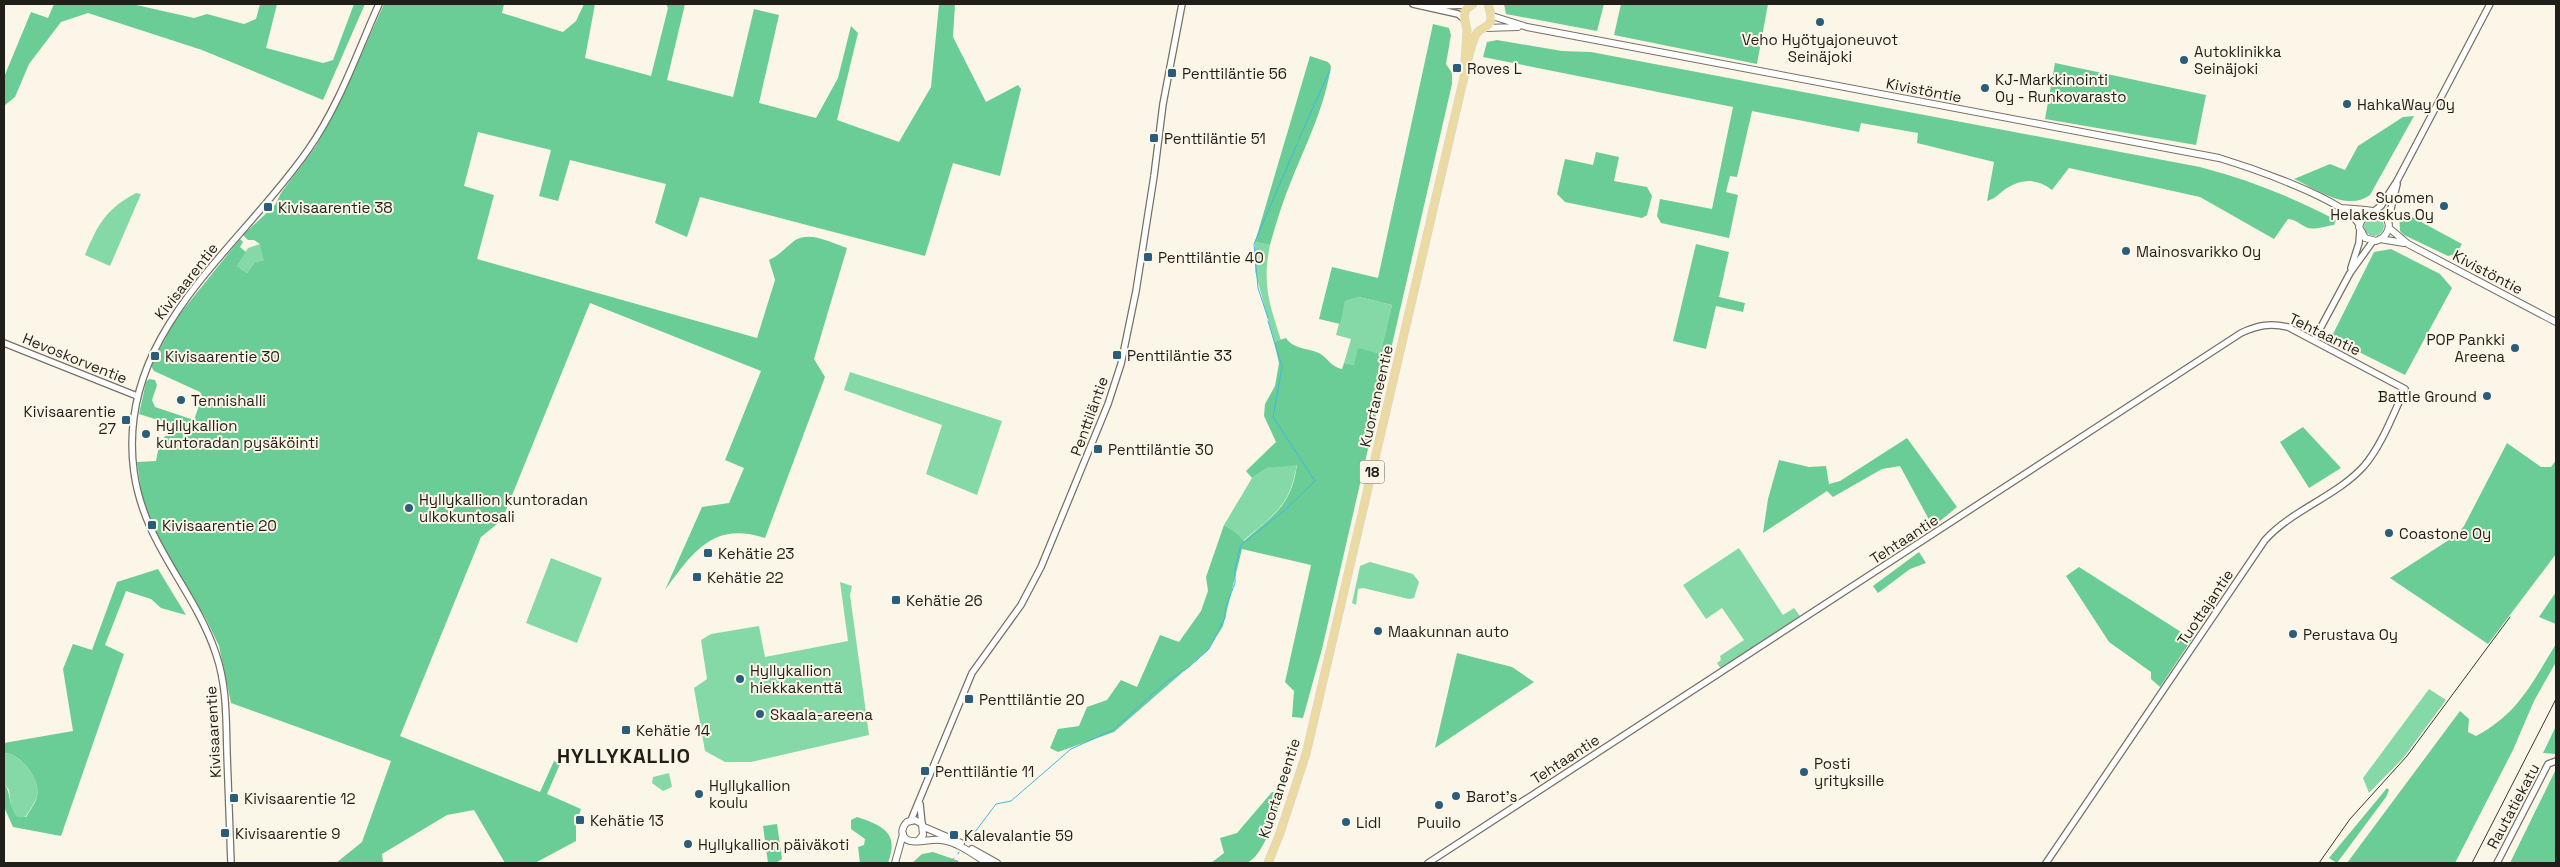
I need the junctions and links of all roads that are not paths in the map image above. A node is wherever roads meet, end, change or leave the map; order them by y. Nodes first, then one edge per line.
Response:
1 (379, 4) edge
2 (1182, 4) edge
3 (1413, 4) edge
4 (1472, 4) edge
5 (1482, 4) edge
6 (2490, 4) edge
7 (1424, 6) junction
8 (1490, 10) edge
9 (1465, 20) junction
10 (1527, 27) junction
11 (1483, 29) junction
12 (1464, 77) junction
13 (2398, 181) junction
14 (2338, 207) junction
15 (2372, 211) junction
16 (2388, 224) junction
17 (2359, 227) junction
18 (2380, 239) junction
19 (2373, 241) junction
20 (2408, 244) junction
21 (2350, 273) junction
22 (2556, 322) edge
23 (2314, 340) junction
24 (4, 343) edge
25 (2405, 389) joint
26 (136, 396) junction
27 (2554, 761) edge
28 (920, 802) junction
29 (911, 820) junction
30 (923, 826) junction
31 (903, 834) junction
32 (915, 841) junction
33 (898, 854) junction
34 (231, 863) edge
35 (895, 863) edge
36 (987, 863) edge
37 (997, 863) edge
38 (1268, 863) edge
39 (1428, 863) edge
40 (2046, 863) edge
41 (2497, 863) edge

1 - 26 street, Kivisaarentie
2 - 28 street, Penttiläntie
3 - 7 street
4 - 7 street
4 - 9 highway, 18
5 - 8 highway
6 - 13 street
7 - 9 street
8 - 10 main road, Kivistöntie
8 - 11 highway, 18
9 - 11 highway
9 - 12 highway, Kuortaneentie / 18
10 - 11 main road, Kivistöntie
10 - 14 main road, Kivistöntie
11 - 12 highway, Kuortaneentie / 18
12 - 38 highway, Kuortaneentie / 18
13 - 15 street
13 - 16 street
14 - 15 main road, Kivistöntie
14 - 17 main road, Kivistöntie
15 - 16 main road
15 - 17 main road
16 - 18 main road
16 - 20 main road, Kivistöntie
17 - 19 main road
17 - 21 street
18 - 19 main road
18 - 20 main road, Kivistöntie
19 - 21 street
20 - 22 main road, Kivistöntie
21 - 23 street
23 - 25 street, Tehtaantie
23 - 39 street, Tehtaantie
24 - 26 street, Hevoskorventie
25 - 40 street, Tuottajantie
26 - 34 street, Kivisaarentie
27 - 41 street, Rautatiekatu
28 - 29 street, Penttiläntie
28 - 30 street, Penttiläntie
29 - 30 main road
29 - 31 main road
30 - 32 main road
30 - 37 main road
31 - 32 main road
31 - 33 main road
32 - 33 main road
32 - 36 main road
33 - 35 main road

